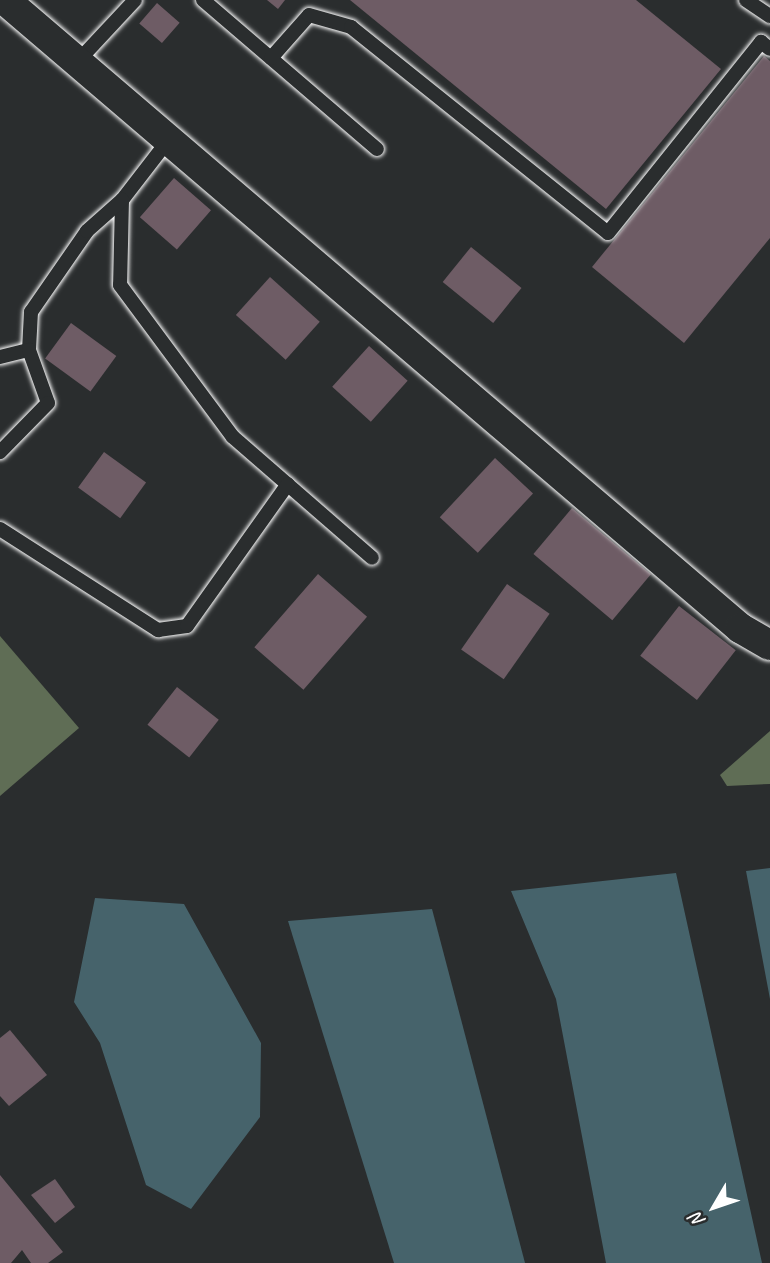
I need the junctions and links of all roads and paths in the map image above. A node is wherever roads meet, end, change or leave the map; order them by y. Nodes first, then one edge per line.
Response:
1 (5, 0) edge
2 (135, 0) edge
3 (203, 0) edge
4 (746, 0) edge
5 (770, 16) edge
6 (770, 49) edge
7 (271, 58) junction
8 (79, 60) junction
9 (170, 137) junction
10 (377, 149) dead end
11 (122, 200) junction
12 (29, 350) junction
13 (0, 357) edge
14 (0, 452) edge
15 (288, 484) junction
16 (0, 529) edge
17 (372, 558) dead end
18 (770, 645) edge

1 - 8 street
2 - 8 lane
3 - 7 lane
4 - 5 lane
6 - 7 lane
7 - 10 lane
8 - 9 street
9 - 11 lane
9 - 18 street
11 - 12 lane
11 - 15 lane
12 - 13 lane
12 - 14 lane
15 - 16 lane
15 - 17 lane

